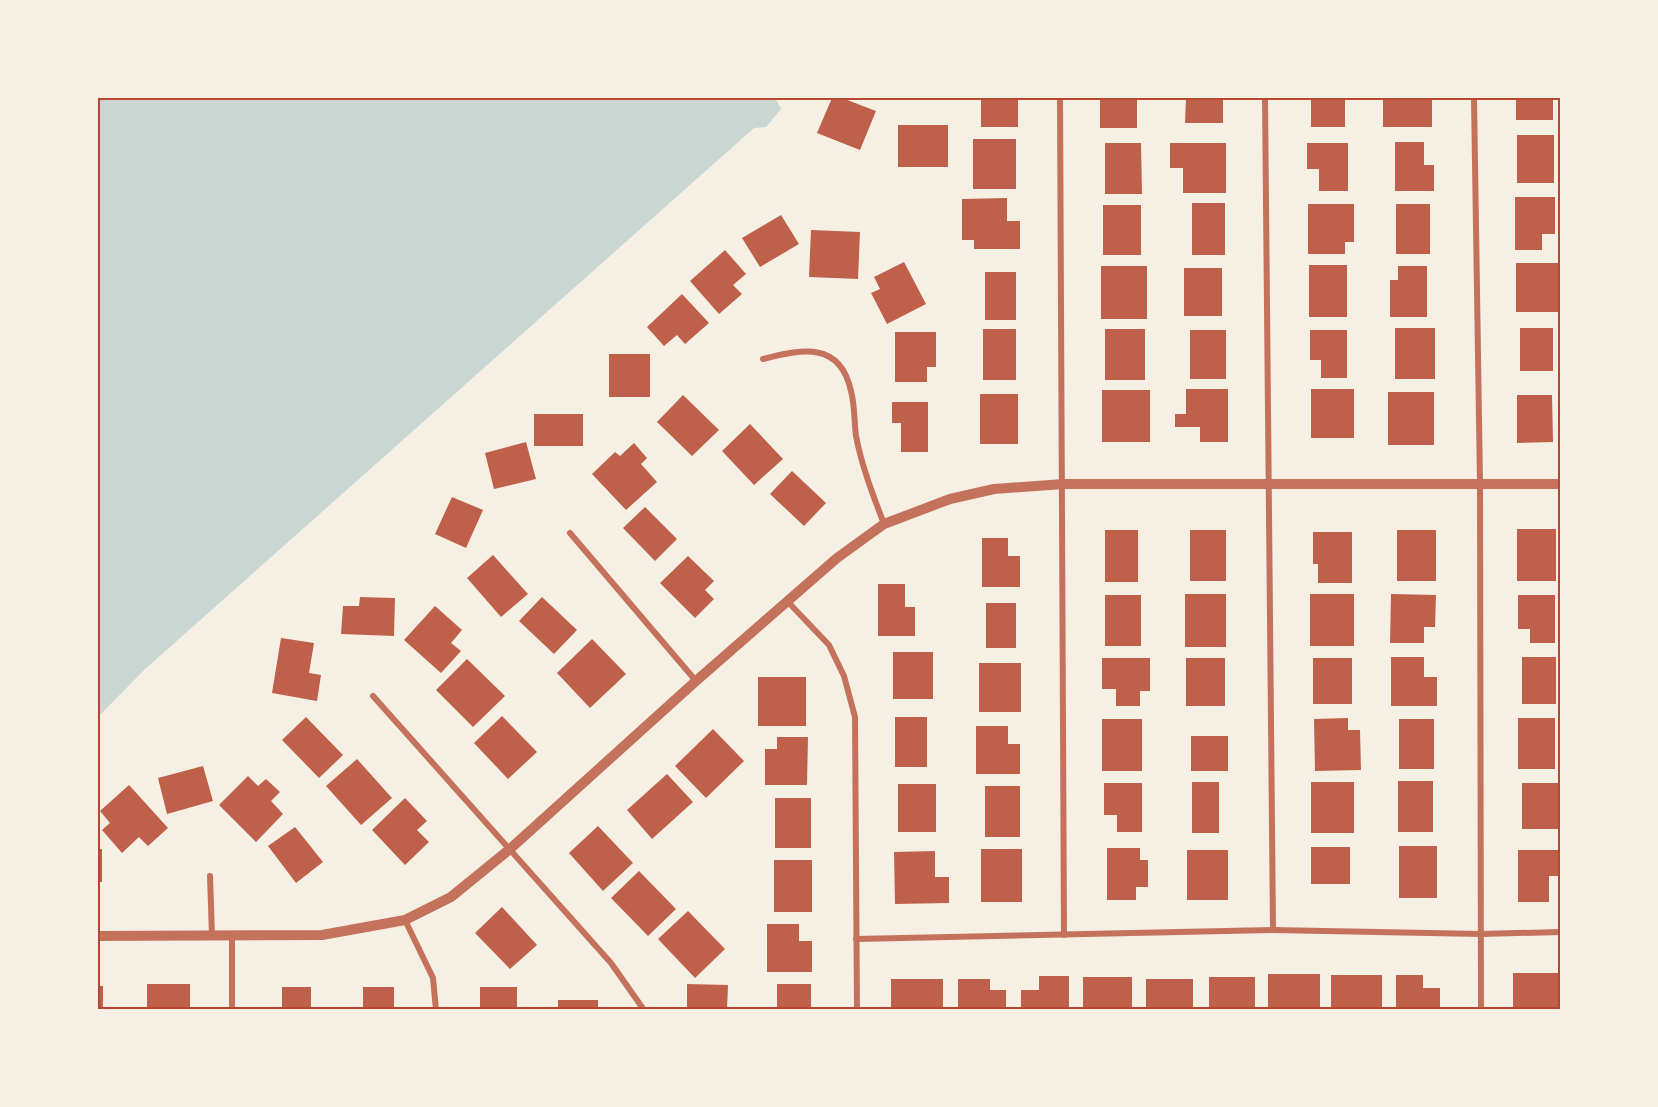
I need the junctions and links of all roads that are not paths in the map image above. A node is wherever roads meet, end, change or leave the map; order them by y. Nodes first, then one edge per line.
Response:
1 (1060, 98) edge
2 (1265, 98) edge
3 (1474, 98) edge
4 (763, 359) dead end
5 (1479, 483) junction
6 (1063, 484) junction
7 (1269, 484) junction
8 (1560, 484) edge
9 (884, 524) junction
10 (570, 532) dead end
11 (788, 602) junction
12 (696, 681) junction
13 (373, 696) dead end
14 (510, 849) junction
15 (210, 876) dead end
16 (405, 920) junction
17 (1273, 930) junction
18 (1560, 932) edge
19 (1481, 934) junction
20 (1064, 935) junction
21 (98, 936) edge
22 (212, 936) junction
23 (232, 936) junction
24 (856, 939) junction
25 (232, 1010) edge
26 (436, 1010) edge
27 (644, 1010) edge
28 (857, 1010) edge
29 (1481, 1010) edge

1 - 6 street
2 - 7 street
3 - 5 street
4 - 9 street
5 - 7 street
5 - 8 street
5 - 19 street
6 - 7 street
6 - 9 street
6 - 20 street
7 - 17 street
9 - 11 street
10 - 12 street
11 - 12 street
11 - 24 street
12 - 14 street
13 - 14 street
14 - 16 street
14 - 27 street
15 - 22 street
16 - 23 street
16 - 26 street
17 - 19 street
17 - 20 street
18 - 19 street
19 - 29 street
20 - 24 street
21 - 22 street
22 - 23 street
23 - 25 street
24 - 28 street

